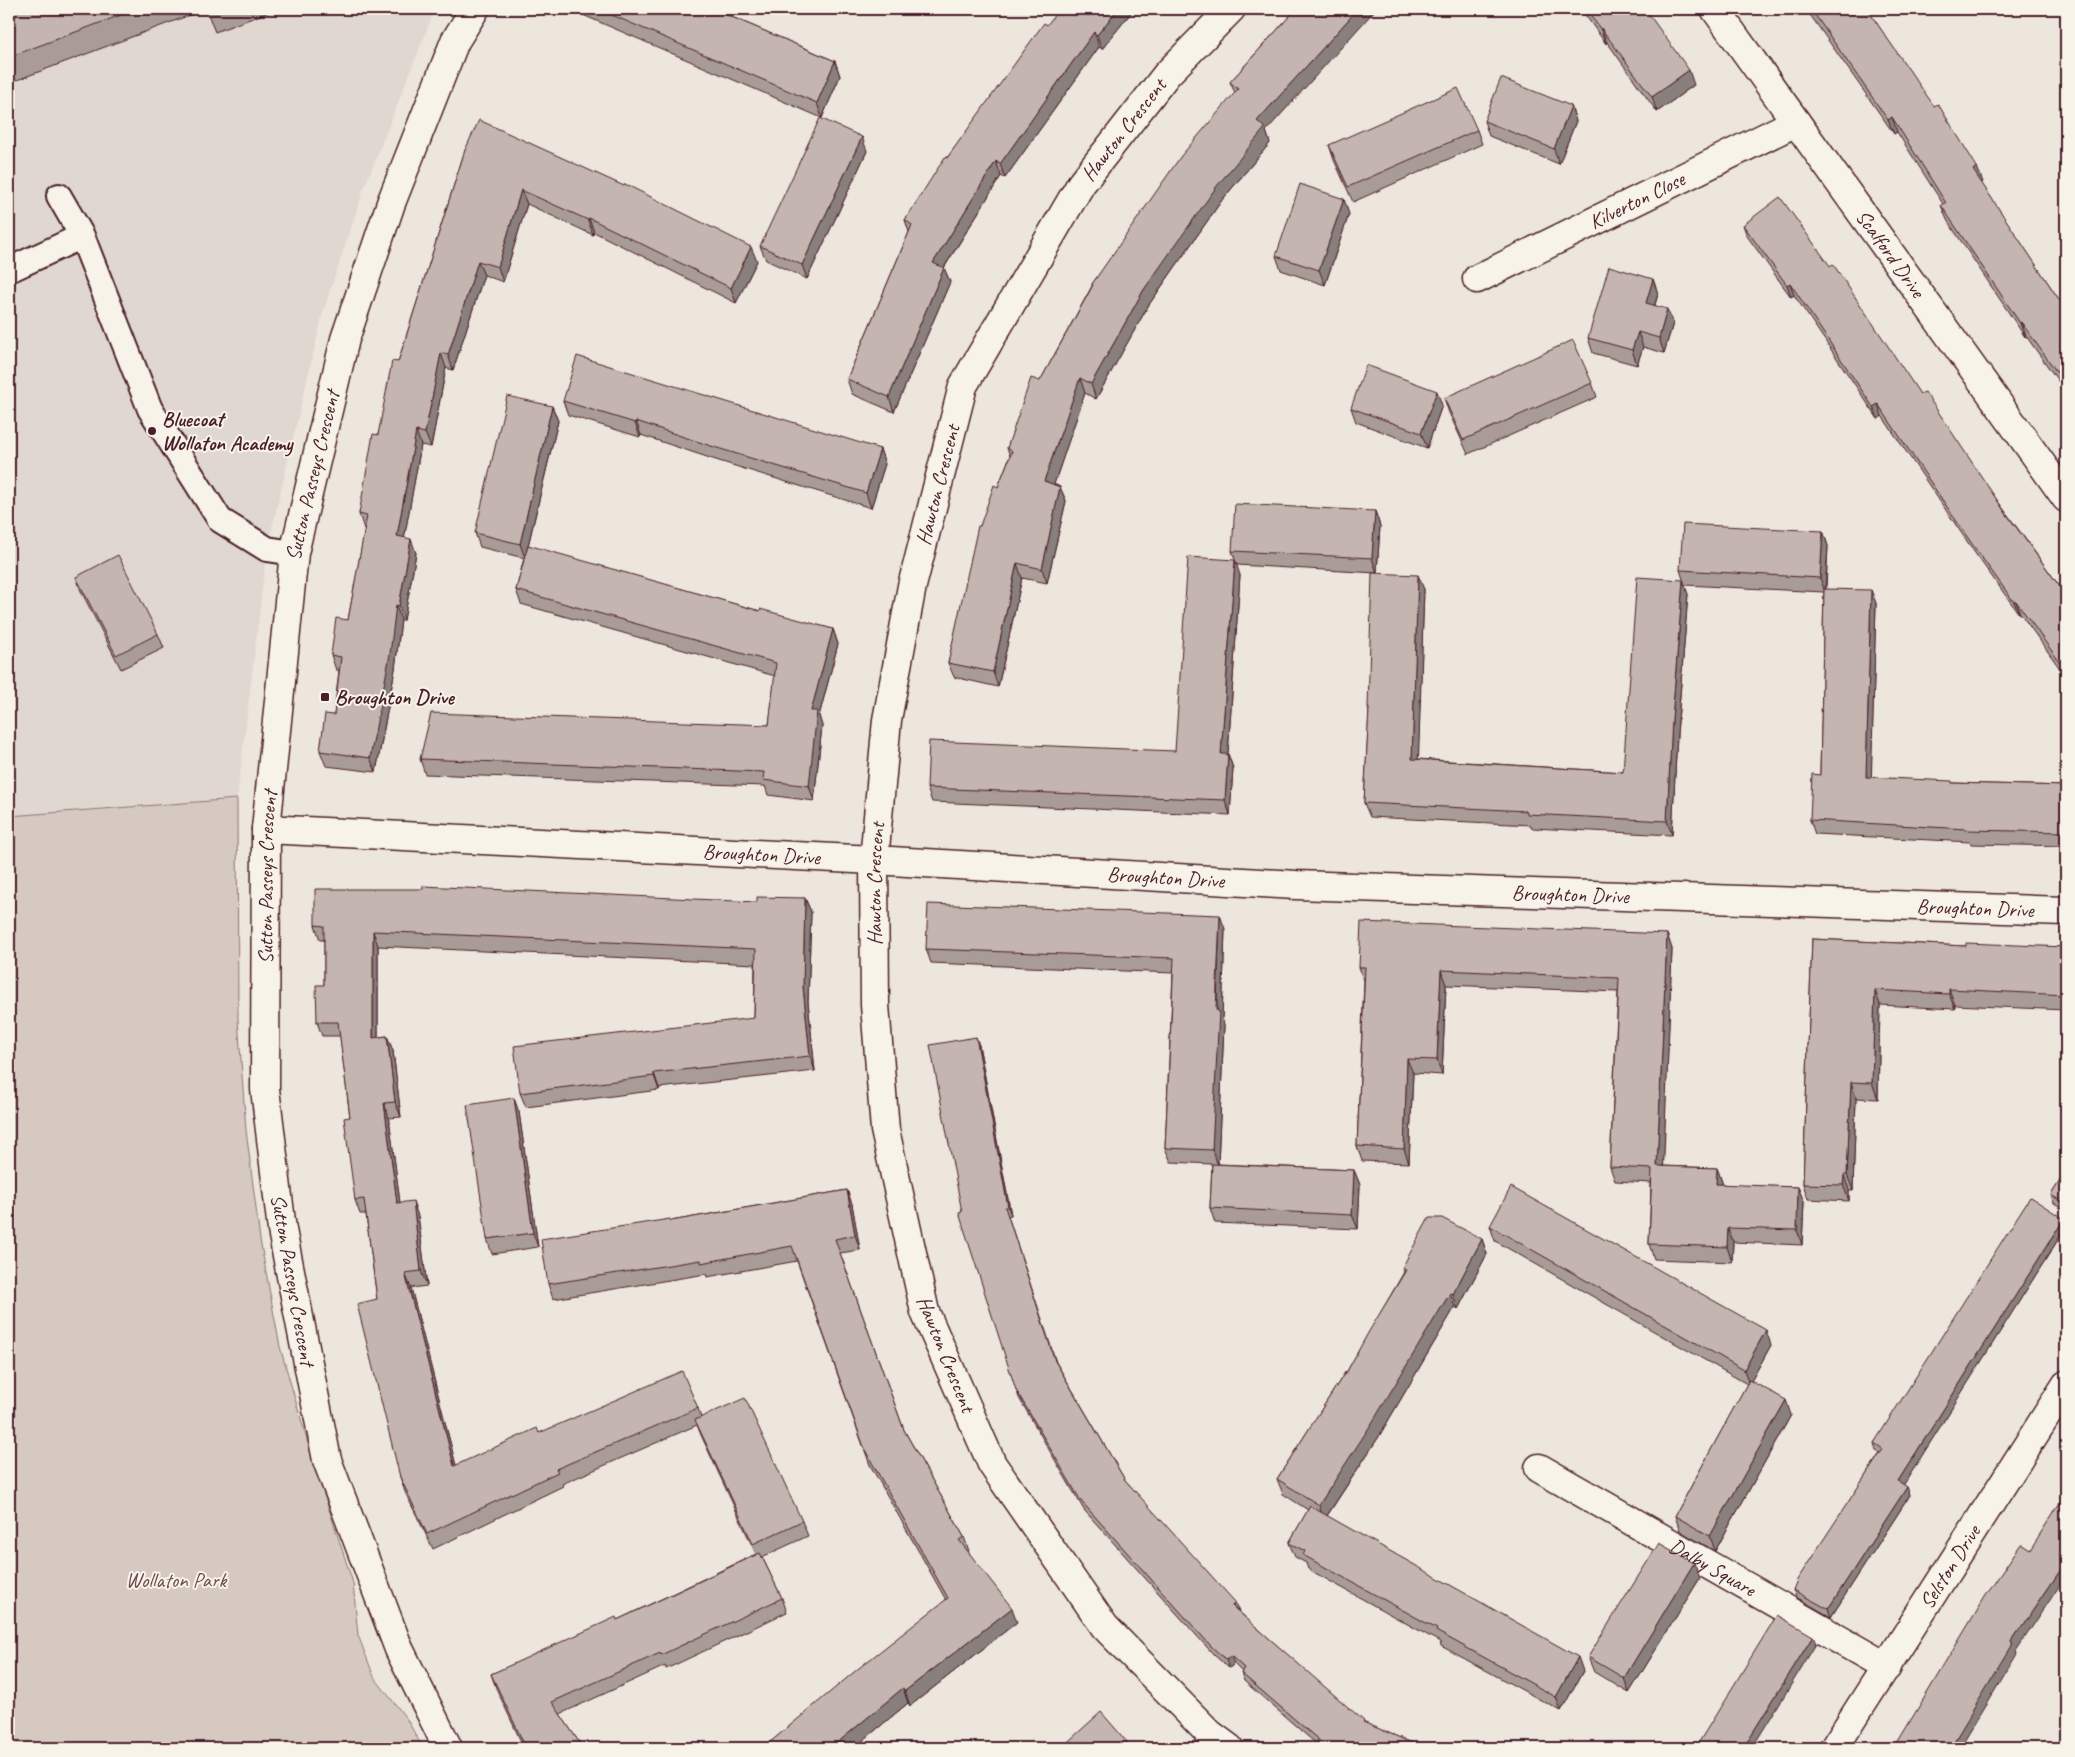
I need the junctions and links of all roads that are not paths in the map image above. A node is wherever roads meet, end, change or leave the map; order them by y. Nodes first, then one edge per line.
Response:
1 (475, 9) edge
2 (1231, 9) edge
3 (1715, 9) edge
4 (1796, 122) junction
5 (59, 196) dead end
6 (82, 236) junction
7 (9, 270) edge
8 (1478, 279) dead end
9 (2066, 498) edge
10 (294, 553) junction
11 (266, 829) junction
12 (874, 860) junction
13 (2066, 911) edge
14 (2066, 1385) edge
15 (1539, 1468) dead end
16 (1887, 1667) junction
17 (448, 1748) edge
18 (1229, 1748) edge
19 (1834, 1748) edge

1 - 10 street, Sutton Passeys Crescent
2 - 12 street, Hawton Crescent
3 - 4 street, Scalford Drive
4 - 8 street, Kilverton Close
4 - 9 street, Scalford Drive
5 - 6 lane
6 - 7 lane
6 - 10 lane
10 - 11 street, Sutton Passeys Crescent
11 - 12 street, Broughton Drive
11 - 17 street, Sutton Passeys Crescent
12 - 13 street, Broughton Drive
12 - 18 street, Hawton Crescent
14 - 16 street, Selston Drive
15 - 16 street, Dalby Square
16 - 19 street, Selston Drive

